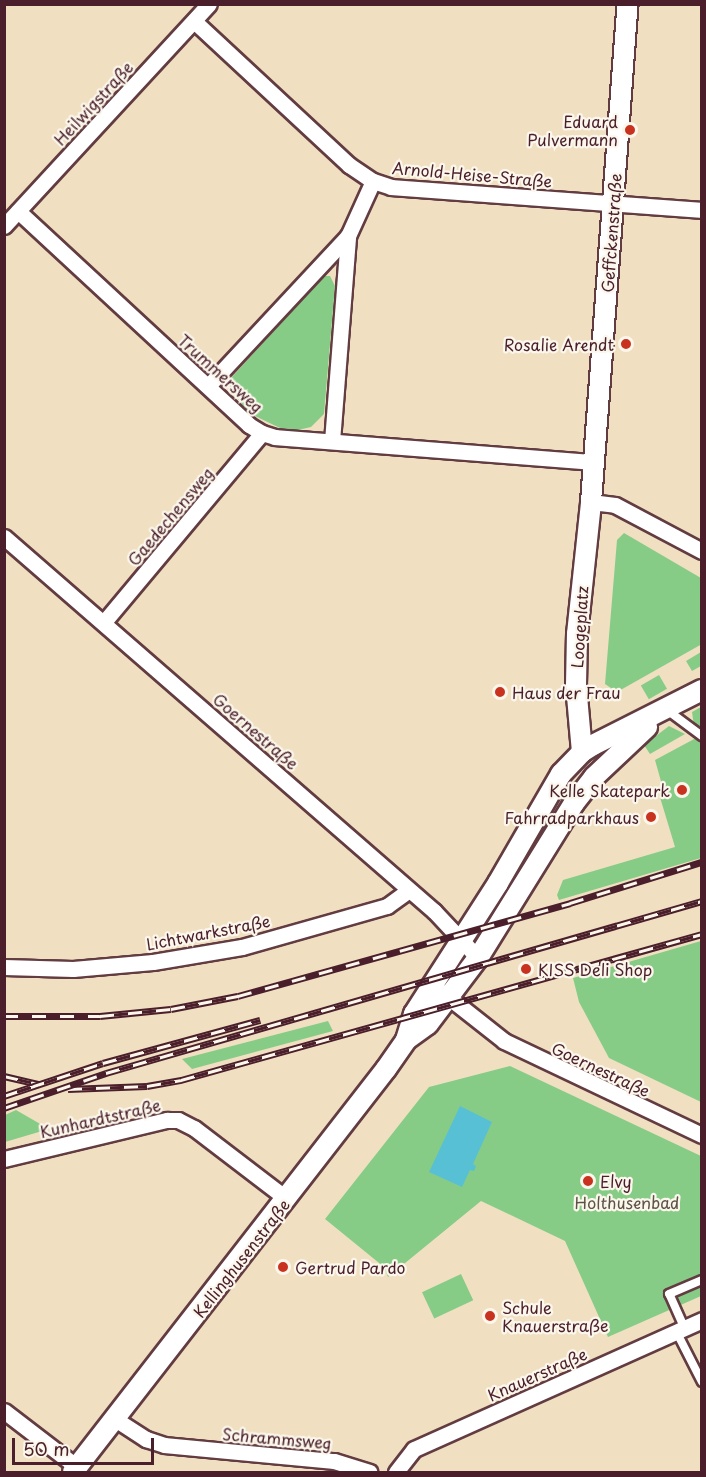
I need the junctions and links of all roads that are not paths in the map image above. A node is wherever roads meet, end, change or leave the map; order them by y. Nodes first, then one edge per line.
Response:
1 (209, 4) edge
2 (628, 4) edge
3 (194, 21) junction
4 (373, 181) junction
5 (613, 203) junction
6 (702, 210) edge
7 (18, 211) junction
8 (4, 226) edge
9 (348, 236) junction
10 (208, 386) junction
11 (262, 433) junction
12 (332, 441) junction
13 (593, 462) junction
14 (591, 502) junction
15 (4, 537) edge
16 (702, 551) edge
17 (104, 622) junction
18 (702, 690) edge
19 (668, 710) junction
20 (702, 736) edge
21 (609, 748) junction
22 (582, 752) junction
23 (534, 821) junction
24 (534, 865) junction
25 (409, 890) junction
26 (463, 939) junction
27 (478, 958) junction
28 (4, 967) edge
29 (432, 985) junction
30 (449, 998) junction
31 (406, 1040) junction
32 (702, 1135) edge
33 (4, 1159) edge
34 (287, 1199) junction
35 (702, 1280) edge
36 (702, 1320) edge
37 (680, 1329) junction
38 (702, 1382) edge
39 (4, 1411) edge
40 (115, 1419) junction
41 (75, 1470) edge
42 (369, 1473) edge
43 (396, 1473) edge

1 - 3 street, Heilwigstraße
2 - 5 street, Geffckenstraße
3 - 4 street, Arnold-Heise-Straße
3 - 7 street, Heilwigstraße
4 - 5 street, Arnold-Heise-Straße
4 - 9 street
5 - 6 street, Arnold-Heise-Straße
5 - 13 street, Geffckenstraße
7 - 8 street, Heilwigstraße
7 - 10 street, Trummersweg
9 - 10 street
9 - 12 street
10 - 11 street, Trummersweg
11 - 12 street, Trummersweg
11 - 17 street, Gaedechensweg
12 - 13 street, Trummersweg
13 - 14 street, Loogeplatz
14 - 16 street
14 - 22 street, Loogeplatz
15 - 17 street, Goernestraße
17 - 25 street, Goernestraße
18 - 19 street
19 - 20 lane
19 - 21 street
21 - 22 street
21 - 24 street
22 - 23 street
23 - 24 street
23 - 26 street
24 - 27 street
25 - 26 street, Goernestraße
25 - 28 street, Lichtwarkstraße
26 - 27 street, Goernestraße
26 - 29 street, Kellinghusenstraße
27 - 30 street, Kellinghusenstraße
29 - 30 street, Goernestraße
29 - 31 street, Kellinghusenstraße
30 - 31 street, Kellinghusenstraße
30 - 32 street, Goernestraße
31 - 34 street, Kellinghusenstraße
33 - 34 street, Kunhardtstraße
34 - 40 street, Kellinghusenstraße
35 - 37 lane
36 - 37 street, Knauerstraße
37 - 38 lane
37 - 43 street, Knauerstraße
39 - 41 street
40 - 41 street, Kellinghusenstraße
40 - 42 street, Schrammsweg

